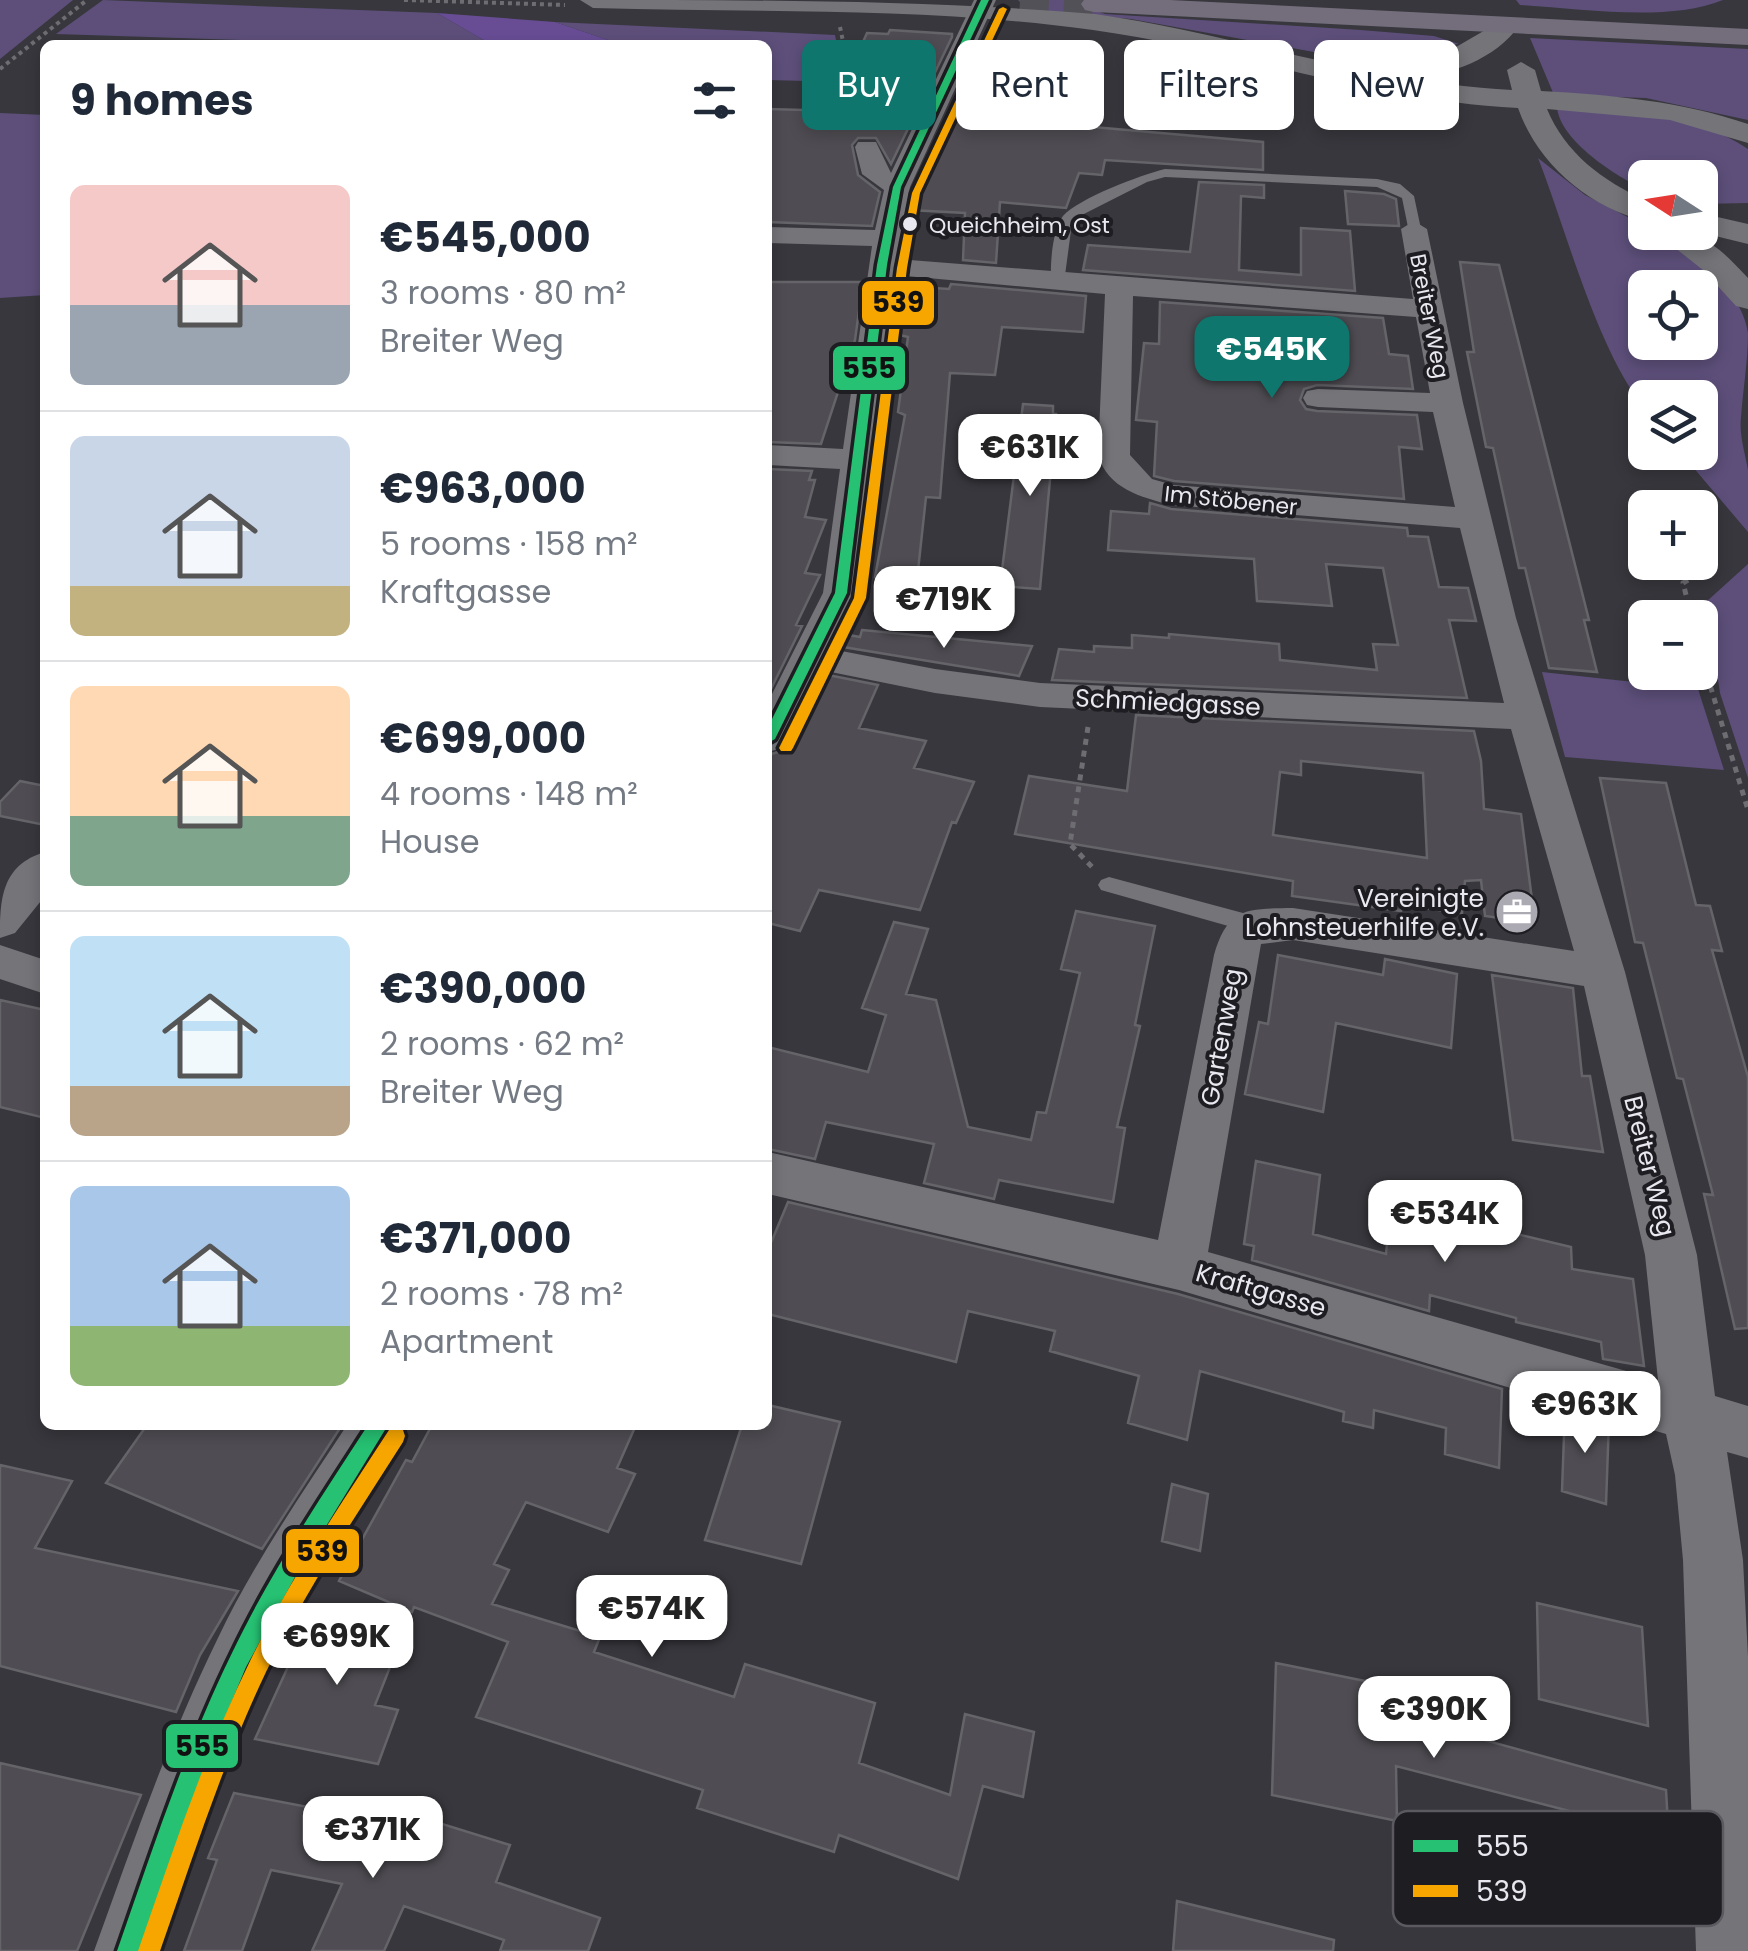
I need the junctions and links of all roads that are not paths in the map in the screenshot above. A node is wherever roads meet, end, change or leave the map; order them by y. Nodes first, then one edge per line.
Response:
1 (594, 0) edge
2 (1224, 0) edge
3 (1094, 4) dead end
4 (982, 6) edge
5 (1724, 8) dead end
6 (1500, 19) edge
7 (1604, 19) junction
8 (1748, 26) edge
9 (1748, 37) edge
10 (1190, 40) edge
11 (1294, 58) edge
12 (1294, 65) edge
13 (1748, 134) edge
14 (867, 147) dead end
15 (897, 187) junction
16 (1628, 201) edge
17 (1718, 207) edge
18 (1748, 207) edge
19 (1718, 227) edge
20 (1414, 229) joint
21 (1748, 234) edge
22 (772, 236) edge
23 (1718, 238) edge
24 (1748, 248) edge
25 (1697, 250) edge
26 (884, 252) junction
27 (1057, 282) junction
28 (1119, 287) junction
29 (1748, 299) edge
30 (1428, 309) junction
31 (1318, 398) dead end
32 (1447, 402) junction
33 (772, 455) edge
34 (859, 460) junction
35 (1473, 519) junction
36 (812, 657) junction
37 (1528, 717) junction
38 (772, 732) edge
39 (40, 874) edge
40 (1108, 884) road end
41 (0, 922) edge
42 (1253, 925) junction
43 (0, 962) edge
44 (1603, 972) junction
45 (40, 975) edge
46 (772, 1173) edge
47 (1179, 1268) junction
48 (1689, 1412) junction
49 (375, 1430) edge
50 (1748, 1432) edge
51 (128, 1951) edge
52 (1730, 1951) edge

1 - 4 street
2 - 7 highway
3 - 9 highway
4 - 10 street
4 - 15 street
5 - 7 highway
6 - 11 street
6 - 16 street
7 - 8 highway
12 - 13 street
14 - 15 street
15 - 26 street
17 - 18 street
19 - 21 street
20 - 27 lane
20 - 30 street, Breiter Weg
22 - 26 street
23 - 24 street
25 - 29 street
26 - 27 street
26 - 34 street
27 - 28 street
28 - 30 street
28 - 35 street, Im Stöbener
30 - 32 street, Breiter Weg
31 - 32 street, Breiter Weg
32 - 35 street, Breiter Weg
33 - 34 street
34 - 36 street
35 - 37 street, Breiter Weg
36 - 37 street, Schmiedgasse
36 - 38 street
37 - 44 street, Breiter Weg
39 - 41 street
40 - 42 lane
42 - 44 street
42 - 47 street, Gartenweg
43 - 45 street
44 - 48 street, Breiter Weg
46 - 47 street, Kraftgasse
47 - 48 street, Kraftgasse
48 - 50 street, Kraftgasse
48 - 52 street, Breiter Weg
49 - 51 street

